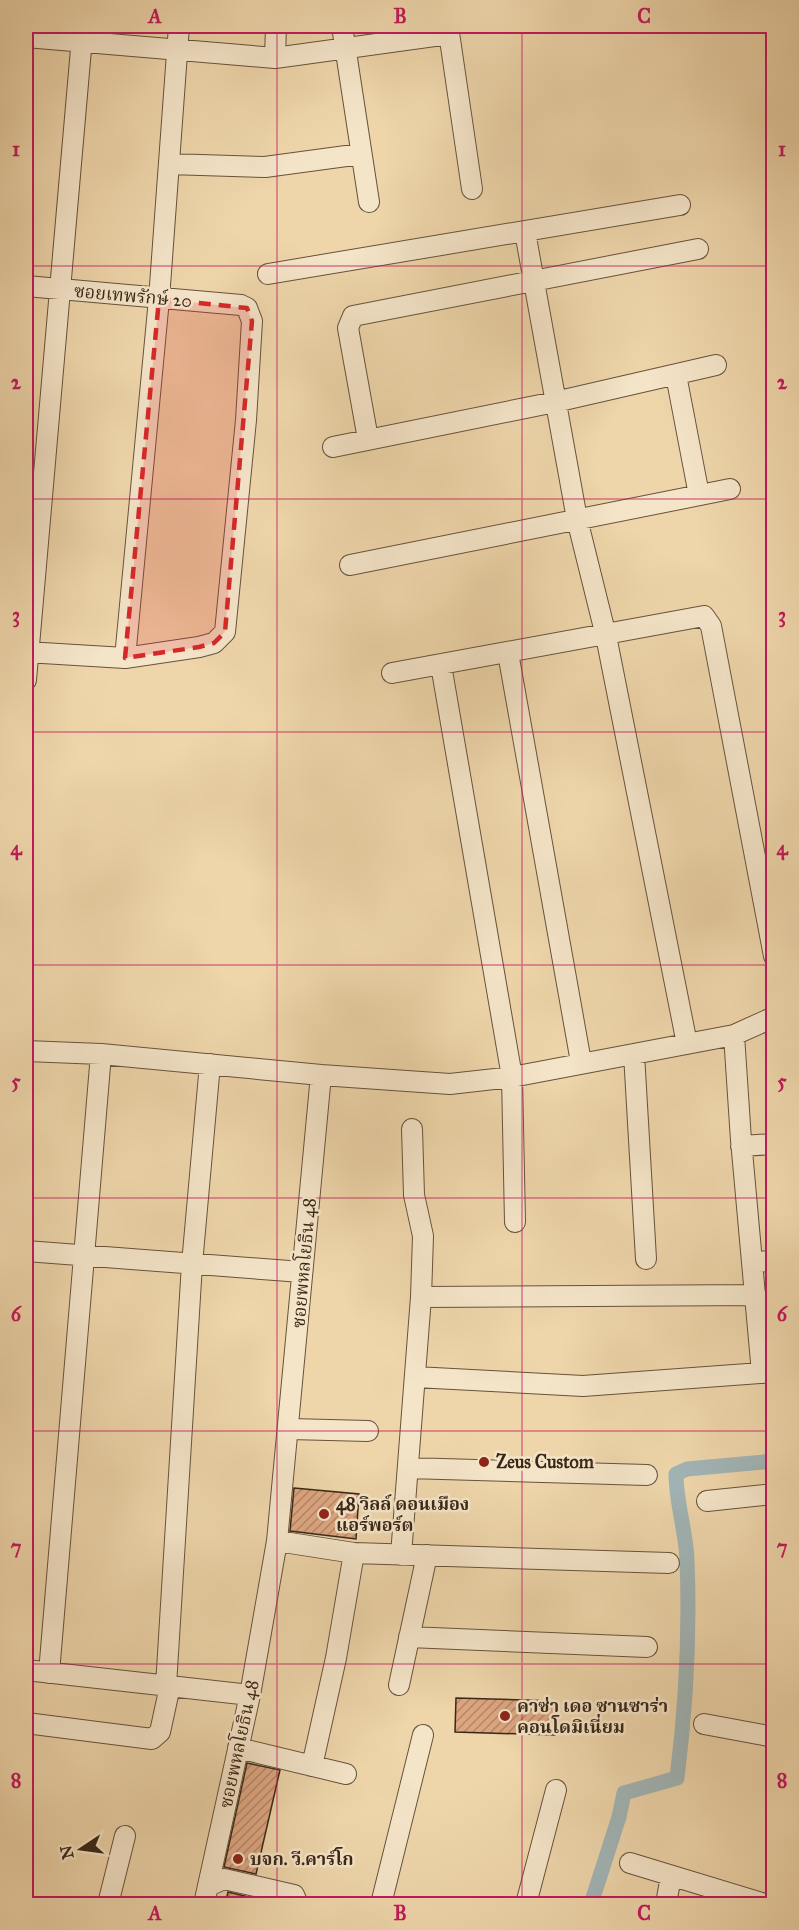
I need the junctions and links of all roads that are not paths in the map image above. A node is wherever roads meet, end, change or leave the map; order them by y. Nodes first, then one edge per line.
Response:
1 (178, 26) edge
2 (276, 26) edge
3 (342, 26) edge
4 (449, 30) edge
5 (82, 34) edge
6 (26, 37) edge
7 (346, 47) junction
8 (176, 51) junction
9 (275, 58) junction
10 (361, 154) junction
11 (169, 164) junction
12 (472, 189) dead end
13 (369, 202) dead end
14 (680, 205) dead end
15 (525, 232) junction
16 (698, 249) dead end
17 (268, 274) dead end
18 (535, 281) junction
19 (26, 286) edge
20 (61, 290) junction
21 (159, 298) junction
22 (716, 365) dead end
23 (676, 375) junction
24 (555, 402) junction
25 (368, 439) junction
26 (333, 447) dead end
27 (730, 489) dead end
28 (699, 495) junction
29 (577, 519) junction
30 (350, 565) dead end
31 (606, 636) junction
32 (27, 652) edge
33 (508, 653) junction
34 (125, 658) junction
35 (441, 665) junction
36 (392, 673) dead end
37 (26, 680) edge
38 (774, 957) edge
39 (774, 1017) edge
40 (734, 1035) junction
41 (687, 1044) junction
42 (26, 1051) edge
43 (101, 1054) junction
44 (634, 1054) junction
45 (581, 1062) junction
46 (210, 1064) junction
47 (321, 1075) junction
48 (512, 1077) junction
49 (412, 1129) dead end
50 (774, 1144) edge
51 (741, 1146) junction
52 (515, 1222) dead end
53 (26, 1251) edge
54 (82, 1255) junction
55 (646, 1260) dead end
56 (774, 1261) edge
57 (753, 1262) junction
58 (192, 1264) junction
59 (303, 1272) junction
60 (756, 1295) junction
61 (421, 1297) junction
62 (768, 1372) edge
63 (415, 1377) junction
64 (290, 1429) junction
65 (368, 1431) dead end
66 (408, 1468) junction
67 (647, 1475) dead end
68 (774, 1494) edge
69 (708, 1501) dead end
70 (277, 1541) junction
71 (354, 1553) junction
72 (401, 1555) junction
73 (427, 1556) junction
74 (669, 1563) dead end
75 (409, 1637) junction
76 (647, 1647) dead end
77 (26, 1670) edge
78 (49, 1673) junction
79 (168, 1686) junction
80 (399, 1686) dead end
81 (250, 1695) junction
82 (26, 1723) edge
83 (704, 1724) dead end
84 (423, 1735) dead end
85 (774, 1737) edge
86 (238, 1748) junction
87 (312, 1766) junction
88 (346, 1774) dead end
89 (556, 1790) dead end
90 (125, 1836) dead end
91 (630, 1863) dead end
92 (671, 1876) junction
93 (209, 1881) junction
94 (761, 1904) edge
95 (108, 1905) edge
96 (204, 1905) edge
97 (298, 1905) edge
98 (381, 1905) edge
99 (526, 1905) edge
100 (666, 1905) edge

1 - 8 street
2 - 9 street
3 - 7 street
4 - 7 street
4 - 12 street
5 - 6 street
5 - 8 street
5 - 20 street
7 - 9 street
7 - 10 street
8 - 9 street
8 - 11 street
10 - 11 street
10 - 13 street
11 - 21 street
14 - 15 street
15 - 17 street
15 - 18 street
16 - 18 street
18 - 24 street
18 - 25 street
19 - 20 street, ซอยเทพรักษ์ 20
20 - 21 street, ซอยเทพรักษ์ 20
20 - 32 street
21 - 34 street
21 - 34 street, ซอยเทพรักษ์ 20
22 - 23 street
23 - 24 street
23 - 28 street
24 - 25 street
24 - 29 street
25 - 26 street
27 - 28 street
28 - 29 street
29 - 30 street
29 - 31 street
31 - 33 street
31 - 38 street
31 - 41 street
32 - 34 street
32 - 37 street
33 - 35 street
33 - 45 street
35 - 36 street
35 - 48 street
39 - 40 street
40 - 41 street
40 - 51 street
41 - 44 street
42 - 43 street
43 - 46 street
43 - 54 street
44 - 45 street
44 - 55 street
45 - 48 street
46 - 47 street
46 - 58 street
47 - 48 street
47 - 59 street, ซอยพหลโยธิน 48
48 - 52 street
49 - 61 street
50 - 51 street
51 - 57 street
53 - 54 street
54 - 58 street
54 - 78 street
56 - 57 street
57 - 60 street
58 - 59 street
58 - 79 street
59 - 64 street, ซอยพหลโยธิน 48
60 - 61 street
60 - 62 street
61 - 63 street
62 - 63 street
63 - 66 street
64 - 65 street
64 - 70 street, ซอยพหลโยธิน 48
66 - 67 street
66 - 72 street
68 - 69 street
70 - 71 street
70 - 81 street, ซอยพหลโยธิน 48
71 - 72 street
71 - 87 street
72 - 73 street
73 - 74 street
73 - 75 street
75 - 76 street
75 - 80 street
77 - 78 street
78 - 79 street
79 - 81 street
79 - 82 street
81 - 86 street, ซอยพหลโยธิน 48
83 - 85 street
84 - 98 street
86 - 87 street
86 - 93 street, ซอยพหลโยธิน 48
87 - 88 street
89 - 99 street
90 - 95 street
91 - 92 street
92 - 94 street
92 - 100 street
93 - 96 street, ซอยพหลโยธิน 48
93 - 97 street

